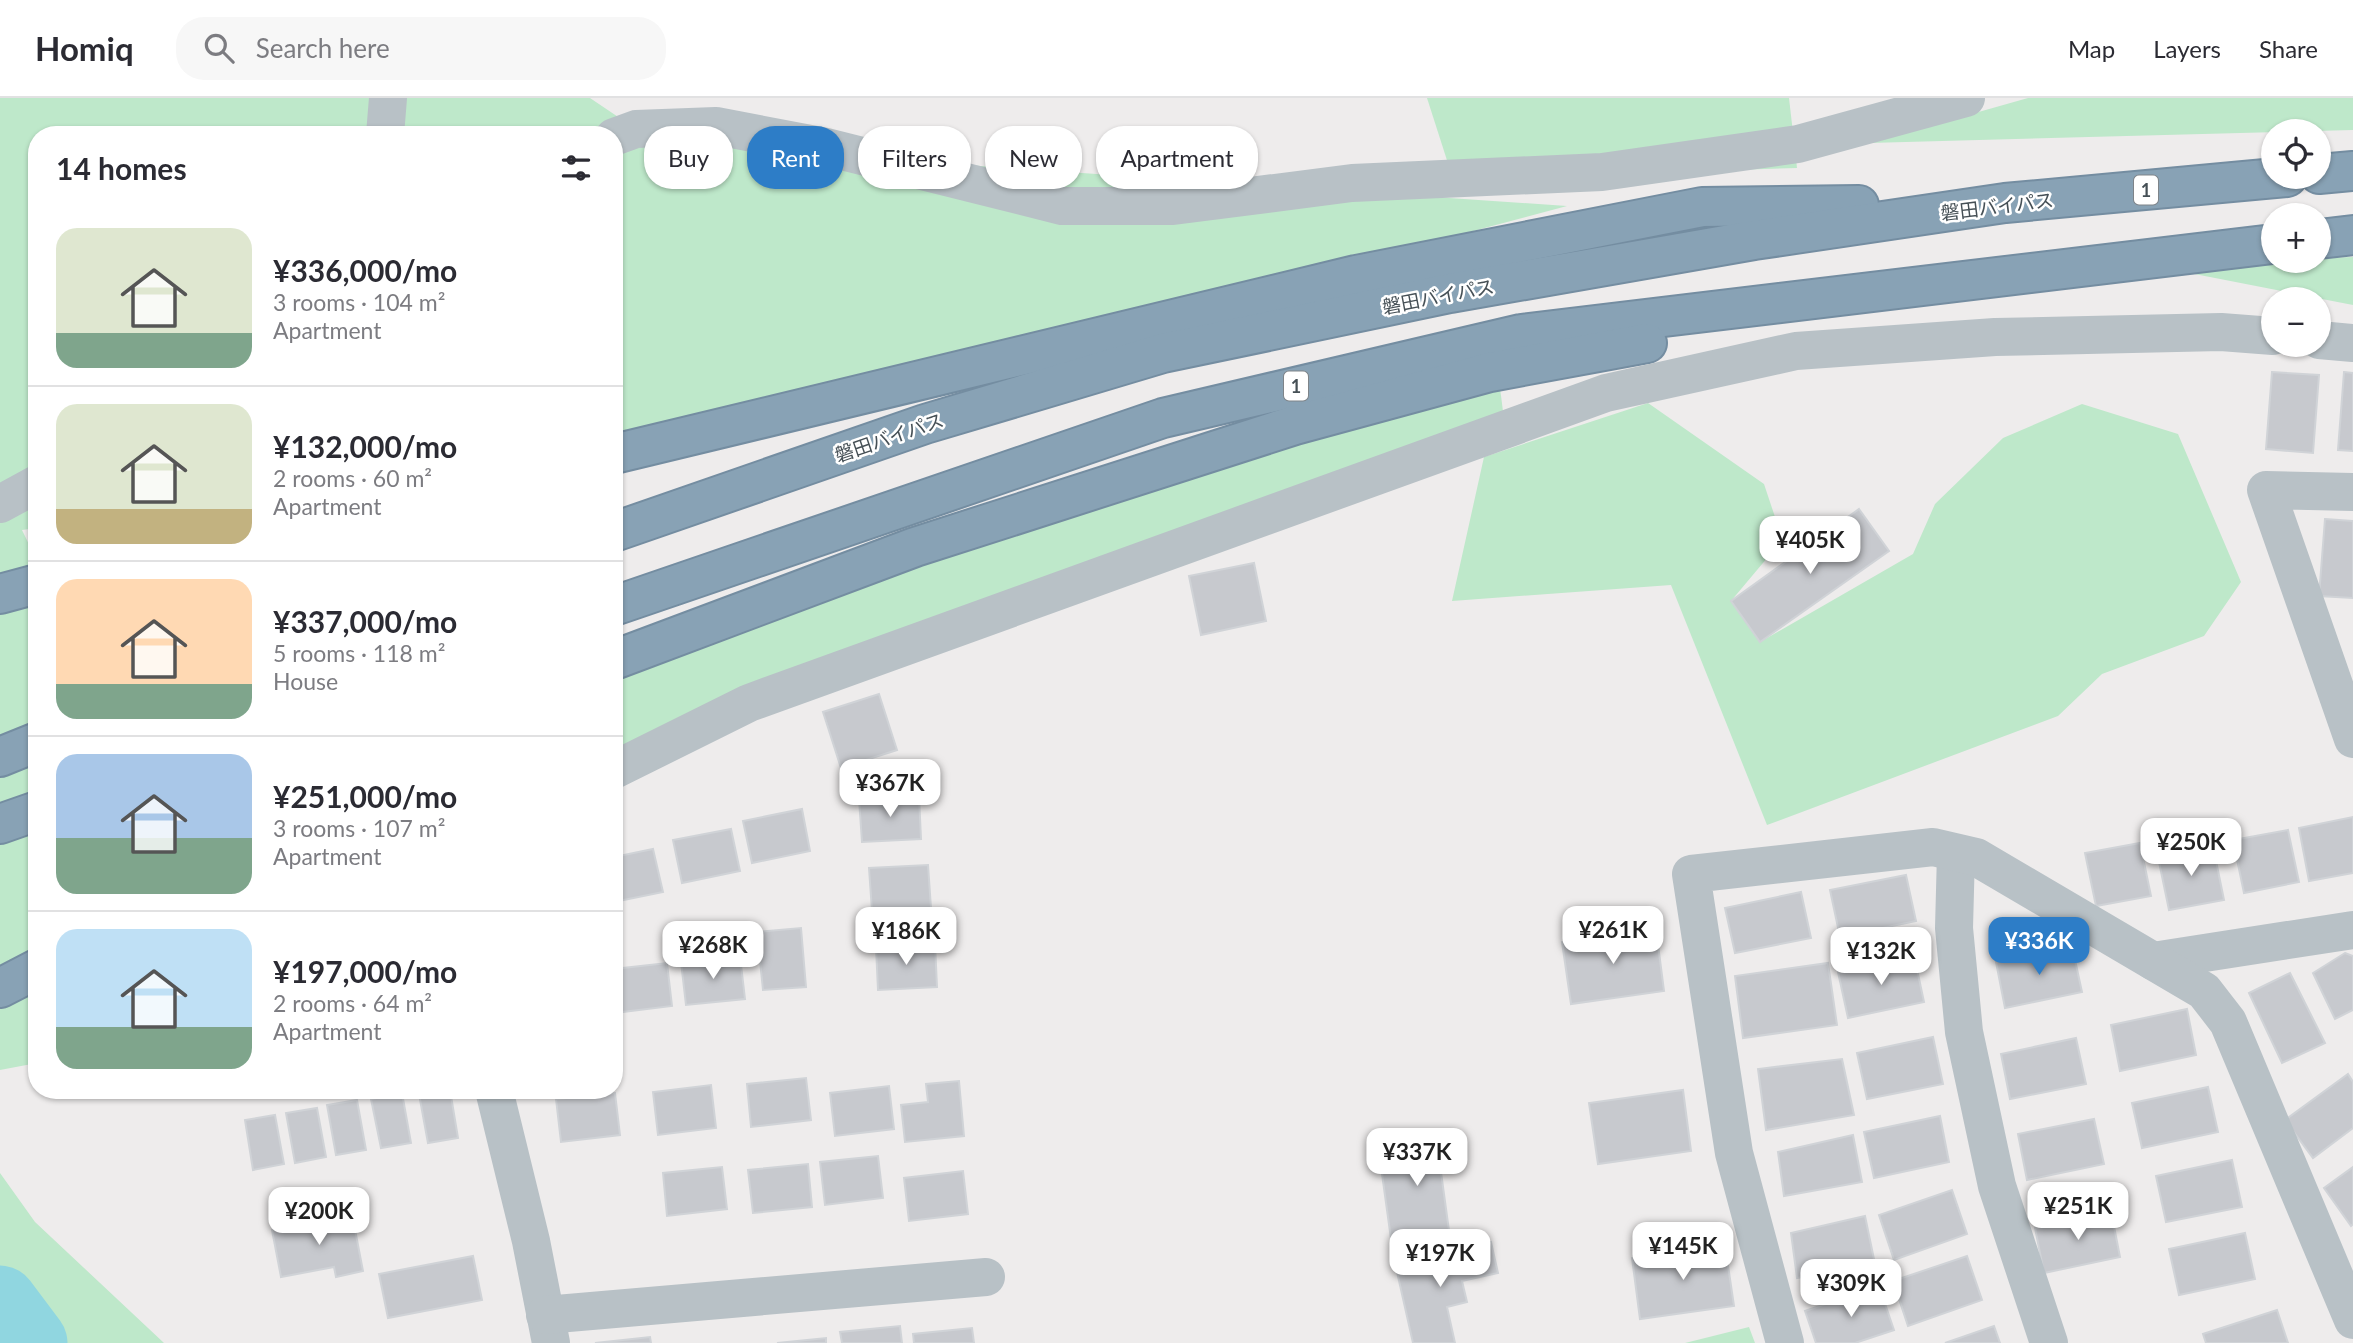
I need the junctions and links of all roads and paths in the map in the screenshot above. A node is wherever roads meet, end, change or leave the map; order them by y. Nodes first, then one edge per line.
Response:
1 (388, 98) edge
2 (1966, 98) edge
3 (386, 126) edge
4 (623, 134) edge
5 (2353, 171) edge
6 (2331, 173) edge
7 (2261, 179) edge
8 (2005, 203) junction
9 (2353, 235) edge
10 (2331, 238) edge
11 (2261, 245) edge
12 (2003, 275) junction
13 (2261, 335) edge
14 (2331, 341) edge
15 (2353, 343) edge
16 (623, 452) edge
17 (28, 489) edge
18 (2353, 492) edge
19 (0, 504) edge
20 (623, 529) edge
21 (28, 586) edge
22 (0, 594) edge
23 (623, 603) edge
24 (623, 657) edge
25 (2353, 739) edge
26 (28, 746) edge
27 (0, 757) edge
28 (623, 766) edge
29 (28, 814) edge
30 (0, 824) edge
31 (1956, 853) junction
32 (2353, 930) edge
33 (2153, 961) junction
34 (28, 974) edge
35 (0, 988) edge
36 (496, 1099) edge
37 (986, 1277) dead end
38 (2353, 1320) edge
39 (548, 1329) edge
40 (1785, 1343) edge
41 (2049, 1343) edge

1 - 3 street
2 - 4 street
5 - 6 highway
7 - 8 highway, 磐田バイパス / 1
8 - 16 highway
8 - 20 highway, 磐田バイパス / 1
9 - 10 highway
11 - 12 highway, 1
12 - 23 highway, 1
12 - 24 highway
13 - 28 street
14 - 15 street
17 - 19 street
18 - 25 street
21 - 22 highway
26 - 27 highway
29 - 30 highway
31 - 33 street
31 - 40 street
31 - 41 street
32 - 33 street
33 - 38 street
34 - 35 highway
36 - 39 street
37 - 39 street

